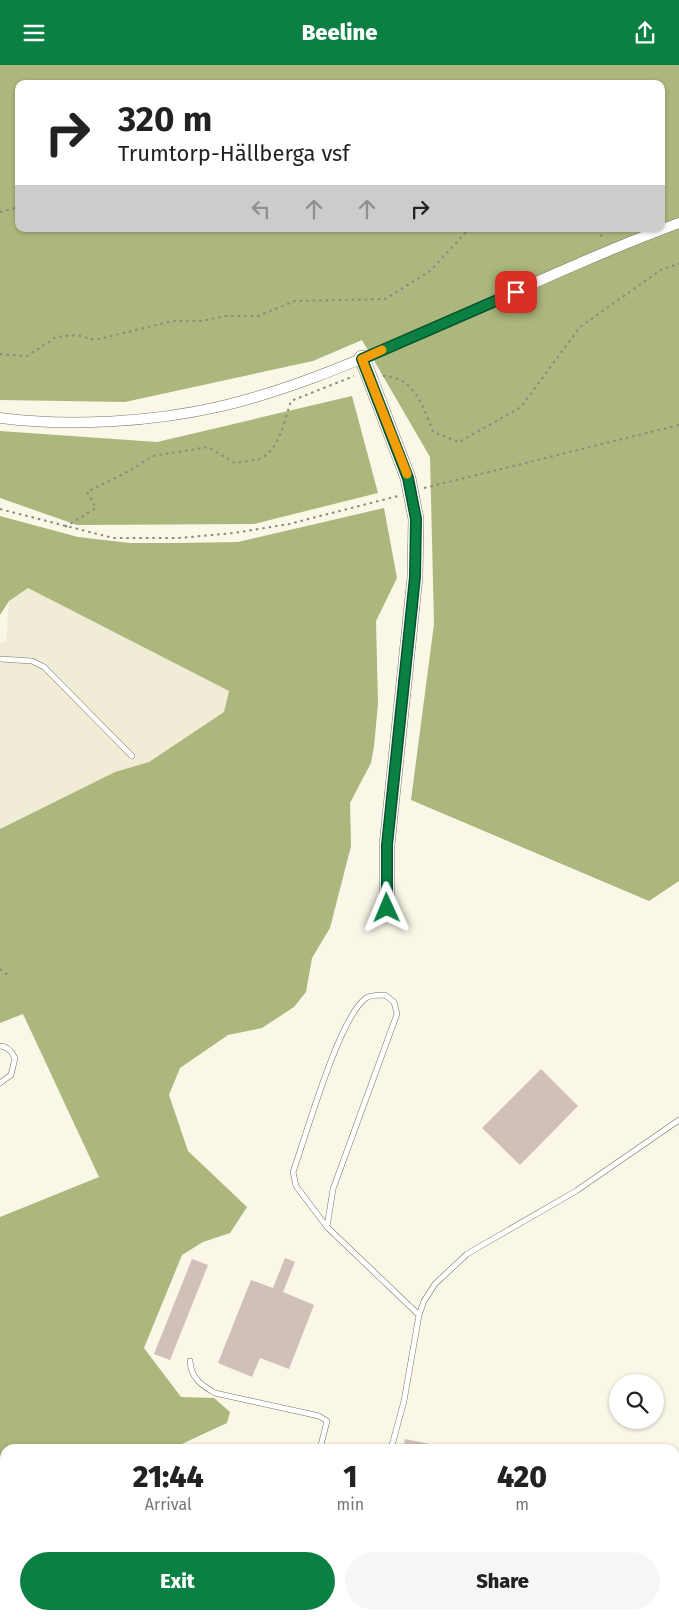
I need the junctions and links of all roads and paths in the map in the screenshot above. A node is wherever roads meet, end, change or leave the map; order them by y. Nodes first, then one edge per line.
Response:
1 (15, 208) edge
2 (0, 212) edge
3 (679, 223) edge
4 (665, 229) edge
5 (466, 232) edge
6 (598, 232) edge
7 (657, 232) edge
8 (610, 251) junction
9 (0, 355) edge
10 (362, 359) junction
11 (0, 419) edge
12 (0, 509) edge
13 (113, 538) dead end
14 (0, 659) edge
15 (132, 756) dead end
16 (387, 908) dead end
17 (0, 969) edge
18 (10, 977) dead end
19 (0, 1046) edge
20 (0, 1083) edge
21 (679, 1120) edge
22 (327, 1227) junction
23 (419, 1315) junction
24 (190, 1361) dead end
25 (321, 1444) edge
26 (393, 1444) edge

1 - 2 path
3 - 4 street
5 - 9 path
6 - 8 path
7 - 8 street
8 - 10 street
10 - 11 street
10 - 16 street
12 - 13 path
14 - 15 lane
17 - 18 path
19 - 20 lane
21 - 23 lane
22 - 22 lane
22 - 23 lane
23 - 26 lane
24 - 25 lane

